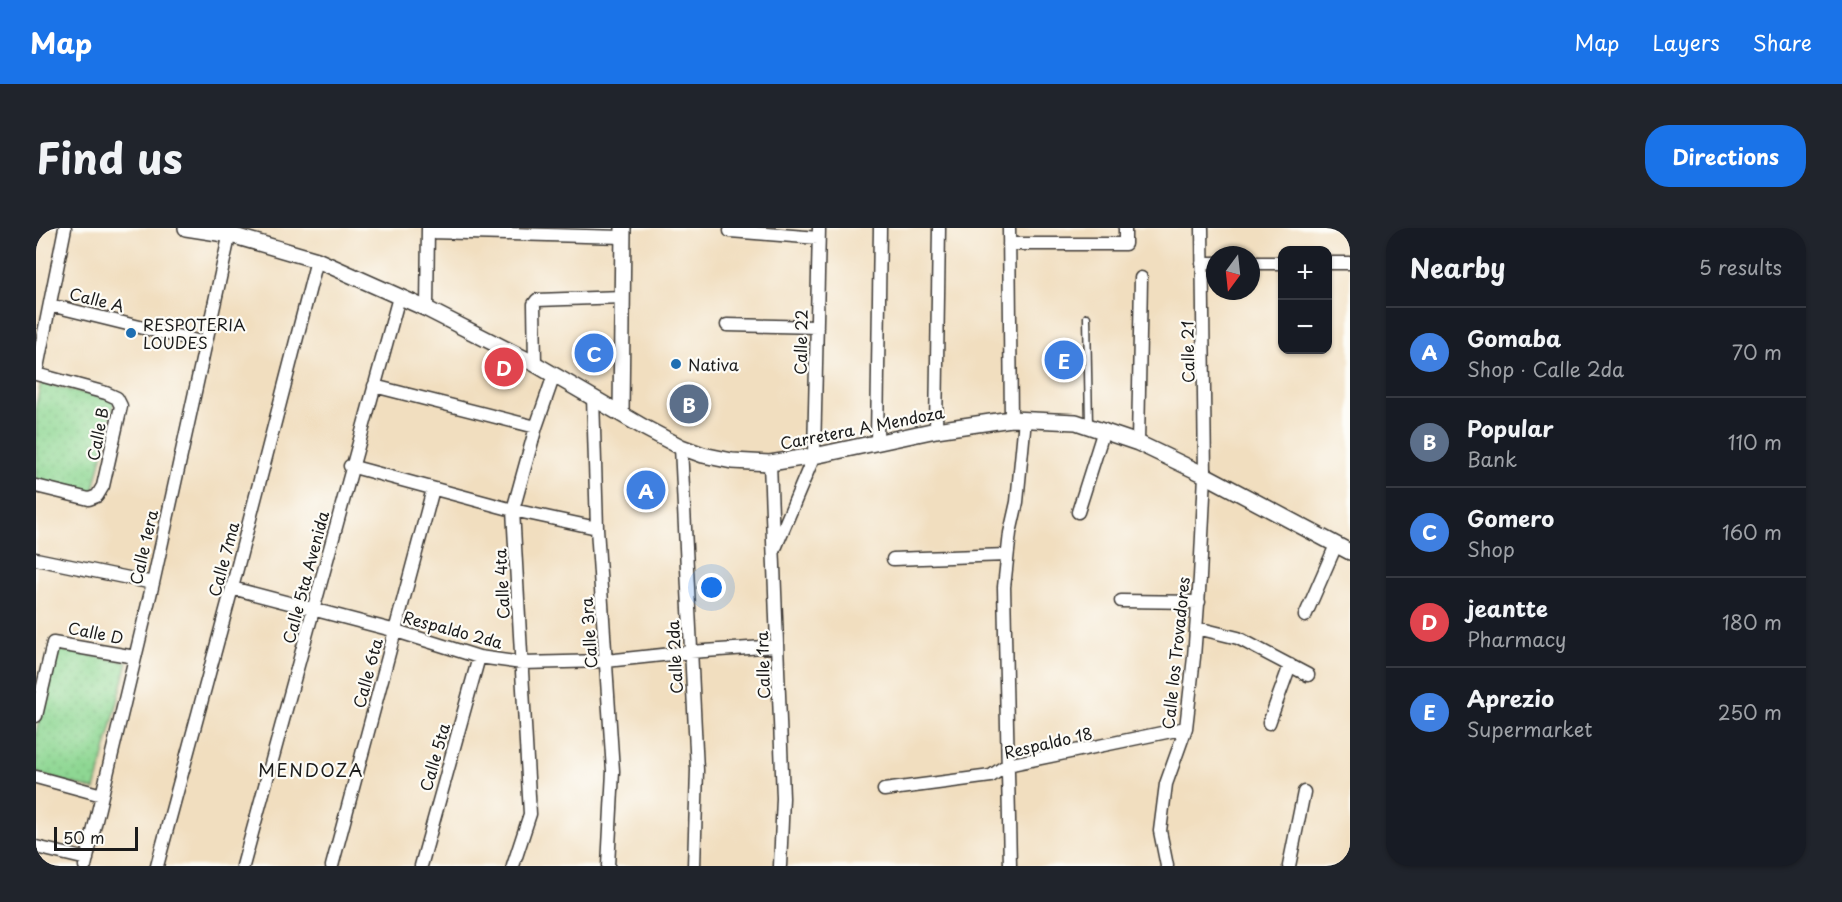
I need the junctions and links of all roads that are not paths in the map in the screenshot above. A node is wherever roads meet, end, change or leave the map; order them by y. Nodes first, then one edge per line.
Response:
1 (65, 228) edge
2 (186, 228) edge
3 (880, 228) edge
4 (939, 228) edge
5 (1009, 228) edge
6 (1125, 228) edge
7 (1202, 228) edge
8 (428, 230) edge
9 (730, 231) dead end
10 (231, 232) edge
11 (623, 232) edge
12 (819, 233) edge
13 (1009, 244) junction
14 (1206, 248) edge
15 (317, 260) junction
16 (1260, 263) edge
17 (1278, 263) edge
18 (1332, 263) edge
19 (1350, 263) edge
20 (1141, 278) dead end
21 (399, 297) junction
22 (623, 297) junction
23 (1208, 300) edge
24 (50, 305) junction
25 (427, 309) junction
26 (1087, 317) dead end
27 (727, 325) dead end
28 (817, 327) junction
29 (205, 343) junction
30 (535, 364) junction
31 (36, 374) edge
32 (554, 375) junction
33 (374, 386) junction
34 (593, 397) junction
35 (621, 414) junction
36 (1018, 419) junction
37 (536, 427) junction
38 (1097, 428) junction
39 (936, 430) junction
40 (878, 441) junction
41 (1138, 443) junction
42 (681, 447) junction
43 (814, 456) junction
44 (770, 463) junction
45 (350, 466) junction
46 (1205, 475) junction
47 (36, 486) edge
48 (433, 489) junction
49 (513, 510) junction
50 (1078, 512) dead end
51 (597, 528) junction
52 (1336, 545) junction
53 (774, 550) junction
54 (1350, 552) edge
55 (1007, 555) junction
56 (36, 559) edge
57 (893, 559) dead end
58 (153, 583) junction
59 (232, 588) junction
60 (1121, 602) dead end
61 (1199, 602) junction
62 (314, 609) junction
63 (1305, 616) dead end
64 (1197, 628) junction
65 (396, 631) junction
66 (777, 646) junction
67 (690, 652) junction
68 (135, 657) junction
69 (479, 657) junction
70 (606, 661) junction
71 (522, 663) junction
72 (1290, 665) junction
73 (1308, 675) dead end
74 (36, 716) edge
75 (1269, 723) dead end
76 (1186, 728) junction
77 (1007, 765) junction
78 (36, 777) edge
79 (884, 790) dead end
80 (1304, 792) dead end
81 (102, 795) junction
82 (36, 847) edge
83 (86, 863) edge
84 (157, 866) edge
85 (243, 866) edge
86 (332, 866) edge
87 (421, 866) edge
88 (513, 866) edge
89 (609, 866) edge
90 (694, 866) edge
91 (780, 866) edge
92 (1010, 866) edge
93 (1167, 866) edge
94 (1289, 866) edge

1 - 24 street
2 - 10 street, Carretera A Mendoza
3 - 40 street
4 - 39 street
5 - 13 street
6 - 13 street
7 - 14 street, Calle 21
8 - 11 street
8 - 25 street
9 - 12 street
10 - 15 street, Carretera A Mendoza
10 - 29 street, Calle 1era
11 - 22 street
12 - 28 street, Calle 22
13 - 36 street
15 - 21 street, Carretera A Mendoza
15 - 59 street, Calle 7ma
16 - 17 street
18 - 19 street
20 - 41 street
21 - 25 street, Carretera A Mendoza
21 - 33 street, Calle 5ta Avenida
22 - 30 street
22 - 35 street
23 - 46 street, Calle 21
24 - 29 street, Calle A
24 - 31 street
25 - 30 street, Carretera A Mendoza
26 - 38 lane
27 - 28 street
28 - 43 street, Calle 22
29 - 58 street, Calle 1era
30 - 32 street, Carretera A Mendoza
31 - 47 street, Calle B
32 - 34 street, Carretera A Mendoza
32 - 37 street, Calle 4ta
33 - 37 street
33 - 45 street, Calle 5ta Avenida
34 - 35 street, Carretera A Mendoza
34 - 51 street, Calle 3ra
35 - 42 street, Carretera A Mendoza
36 - 38 street, Carretera A Mendoza
36 - 39 street, Carretera A Mendoza
36 - 55 street
37 - 49 street, Calle 4ta
38 - 41 street, Carretera A Mendoza
38 - 50 street
39 - 40 street, Carretera A Mendoza
40 - 43 street, Carretera A Mendoza
41 - 46 street, Carretera A Mendoza
42 - 44 street, Carretera A Mendoza
42 - 67 street, Calle 2da
43 - 44 street, Carretera A Mendoza
43 - 53 street
44 - 53 street, Calle 1ra
45 - 48 street
45 - 62 street, Calle 5ta Avenida
46 - 52 street, Carretera A Mendoza
46 - 61 street, Calle los Trovadores
48 - 49 street
48 - 65 street, Calle 6ta
49 - 51 street
49 - 71 street, Calle 4ta
51 - 70 street, Calle 3ra
52 - 54 street, Carretera A Mendoza
52 - 63 street
53 - 66 street, Calle 1ra
55 - 57 street
55 - 77 street
56 - 58 street
58 - 68 street, Calle 1era
59 - 62 street, Respaldo 2da
59 - 84 street, Calle 7ma
60 - 61 street
61 - 64 street, Calle los Trovadores
62 - 65 street, Respaldo 2da
62 - 85 street, Calle 5ta Avenida
64 - 72 street
64 - 76 street, Calle los Trovadores
65 - 69 street, Respaldo 2da
65 - 86 street, Calle 6ta
66 - 67 street, Respaldo 2da
66 - 91 street, Calle 1ra
67 - 70 street, Respaldo 2da
67 - 90 street, Calle 2da
68 - 74 street, Calle D
68 - 81 street, Calle 1era
69 - 71 street, Respaldo 2da
69 - 87 street, Calle 5ta
70 - 71 street, Respaldo 2da
70 - 89 street, Calle 3ra
71 - 88 street, Calle 4ta
72 - 73 street
72 - 75 street
76 - 77 street, Respaldo 18
76 - 93 street, Calle los Trovadores
77 - 79 street, Respaldo 18
77 - 92 street
78 - 81 street
80 - 94 street
81 - 83 street, Calle 1era
82 - 83 street

